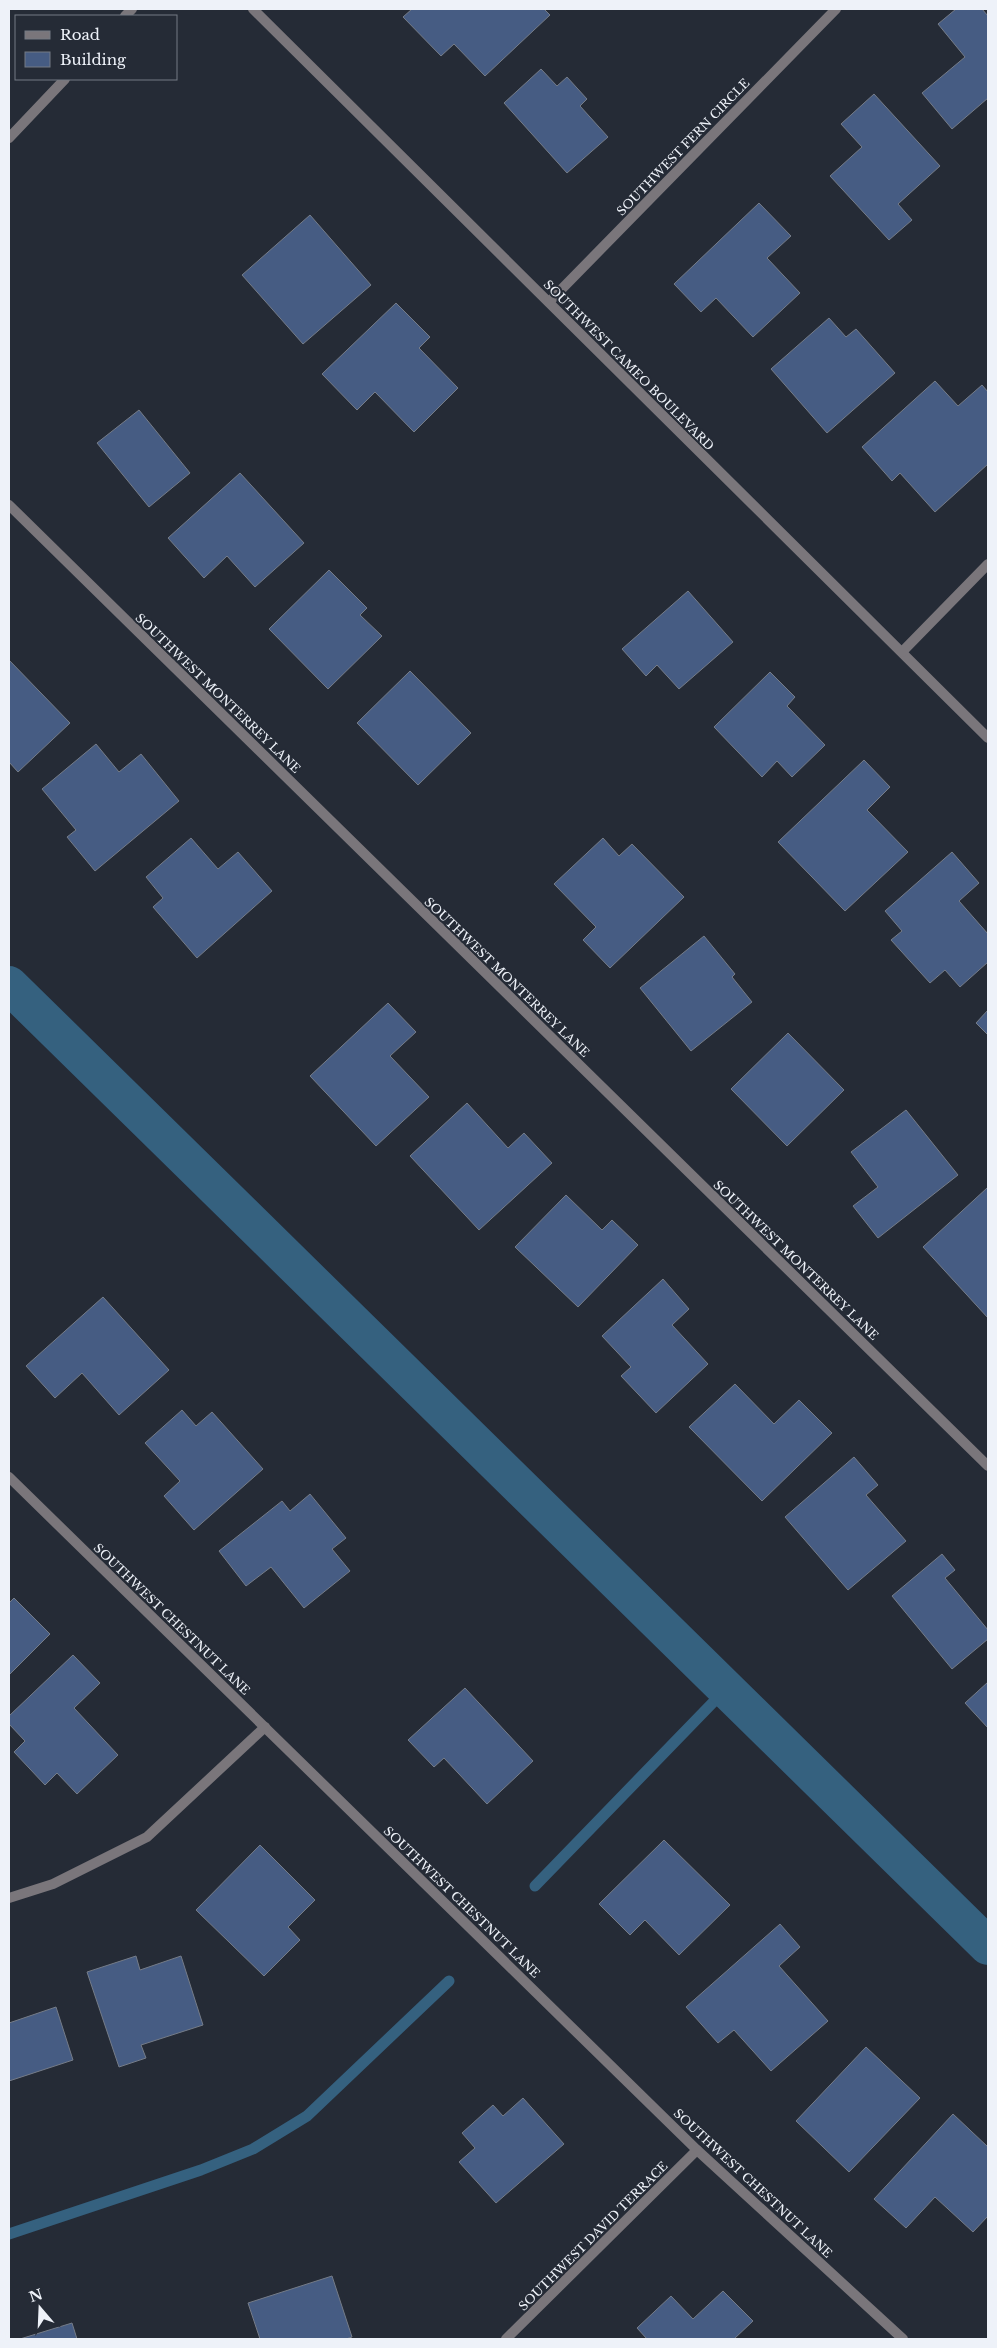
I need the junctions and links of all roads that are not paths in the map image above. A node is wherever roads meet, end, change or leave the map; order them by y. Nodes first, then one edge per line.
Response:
1 (253, 9) edge
2 (836, 9) edge
3 (64, 80) edge
4 (9, 138) edge
5 (549, 302) junction
6 (9, 505) edge
7 (988, 564) edge
8 (902, 652) junction
9 (988, 738) edge
10 (988, 1466) edge
11 (9, 1477) edge
12 (265, 1727) junction
13 (9, 1898) edge
14 (697, 2150) junction
15 (506, 2339) edge
16 (903, 2339) edge

1 - 5 street, SOUTHWEST CAMEO BOULEVARD
2 - 5 street, SOUTHWEST FERN CIRCLE
3 - 4 street
5 - 8 street, SOUTHWEST CAMEO BOULEVARD
6 - 10 street, SOUTHWEST MONTERREY LANE
7 - 8 street
8 - 9 street, SOUTHWEST CAMEO BOULEVARD
11 - 12 street, SOUTHWEST CHESTNUT LANE
12 - 13 street
12 - 14 street, SOUTHWEST CHESTNUT LANE
14 - 15 street, SOUTHWEST DAVID TERRACE
14 - 16 street, SOUTHWEST CHESTNUT LANE

